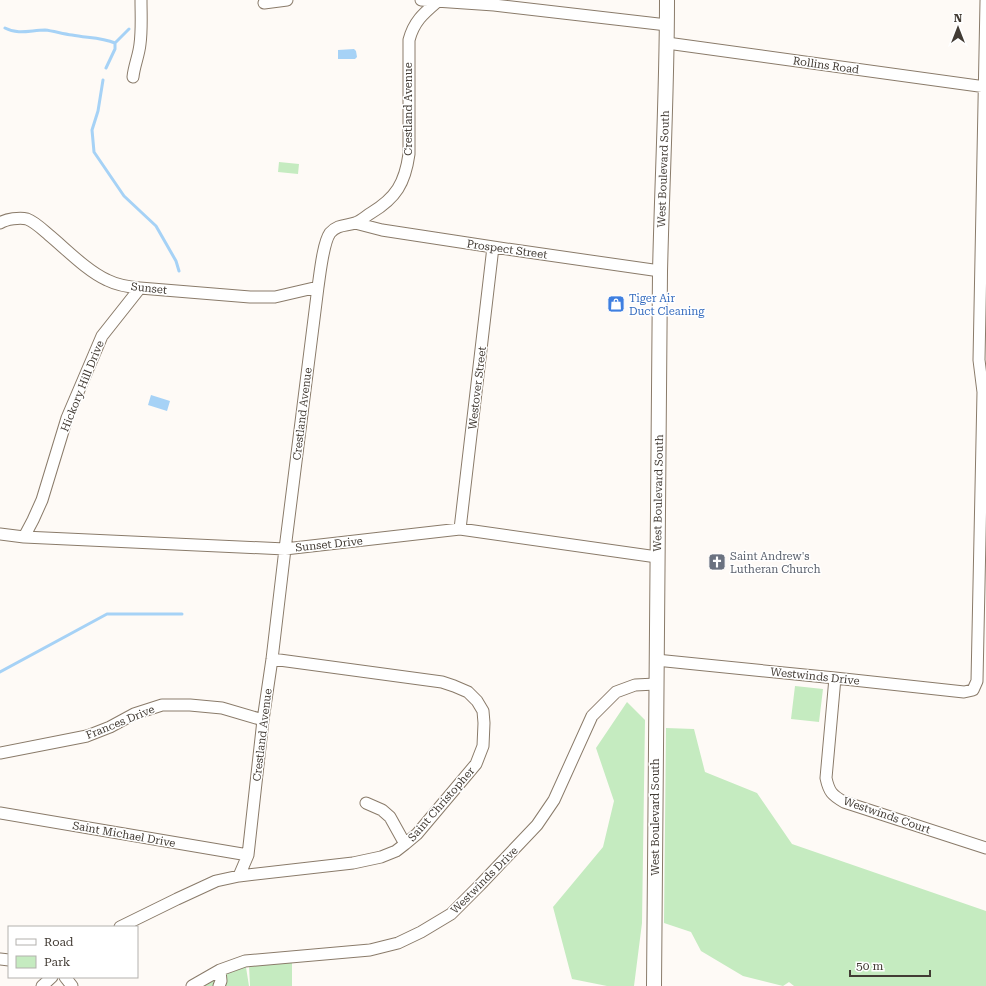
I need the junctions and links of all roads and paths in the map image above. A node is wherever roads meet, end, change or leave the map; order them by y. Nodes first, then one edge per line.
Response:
1 (140, 0) edge
2 (287, 0) edge
3 (421, 0) edge
4 (667, 0) edge
5 (438, 1) junction
6 (986, 1) edge
7 (494, 2) edge
8 (264, 3) dead end
9 (667, 25) junction
10 (667, 43) junction
11 (133, 77) dead end
12 (985, 87) edge
13 (0, 223) edge
14 (355, 223) junction
15 (494, 247) junction
16 (660, 271) junction
17 (318, 287) junction
18 (140, 288) junction
19 (984, 452) edge
20 (460, 530) junction
21 (0, 534) edge
22 (24, 537) junction
23 (285, 549) junction
24 (657, 557) junction
25 (982, 607) edge
26 (272, 659) junction
27 (656, 660) junction
28 (835, 678) junction
29 (656, 684) junction
30 (263, 720) junction
31 (0, 754) edge
32 (366, 803) dead end
33 (0, 813) edge
34 (405, 844) junction
35 (986, 848) edge
36 (248, 855) junction
37 (239, 876) junction
38 (122, 926) edge
39 (220, 970) junction
40 (51, 978) edge
41 (66, 978) edge
42 (42, 986) edge
43 (72, 986) edge
44 (192, 986) edge
45 (219, 986) edge
46 (654, 986) edge

1 - 11 street
2 - 8 street
3 - 5 street
4 - 9 main road, West Boulevard South
5 - 7 street
5 - 14 street, Crestland Avenue
6 - 12 street
7 - 9 street
9 - 10 main road, West Boulevard South
10 - 12 street, Rollins Road
10 - 16 main road, West Boulevard South
12 - 19 street
13 - 18 street, Sunset
14 - 15 street, Prospect Street
14 - 17 street, Crestland Avenue
15 - 16 street, Prospect Street
15 - 20 street, Westover Street
16 - 24 main road, West Boulevard South
17 - 18 street, Sunset
17 - 23 street, Crestland Avenue
18 - 22 street, Hickory Hill Drive
19 - 25 street
20 - 23 street, Sunset Drive
20 - 24 street, Sunset Drive
21 - 22 street, Sunset Drive
22 - 23 street, Sunset Drive
23 - 26 street, Crestland Avenue
24 - 27 main road, West Boulevard South
25 - 28 street, Westwinds Drive
26 - 30 street, Crestland Avenue
26 - 34 street, Saint Christopher
27 - 28 street, Westwinds Drive
27 - 29 main road, West Boulevard South
28 - 35 street, Westwinds Court
29 - 39 street, Westwinds Drive
29 - 46 main road, West Boulevard South
30 - 31 street, Frances Drive
30 - 36 street, Crestland Avenue
32 - 34 street
33 - 36 street, Saint Michael Drive
34 - 37 street, Saint Christopher
36 - 37 street, Crestland Avenue
37 - 38 street, Saint Christopher
39 - 44 street, Westwinds Drive
39 - 45 street
40 - 42 street
41 - 43 street

